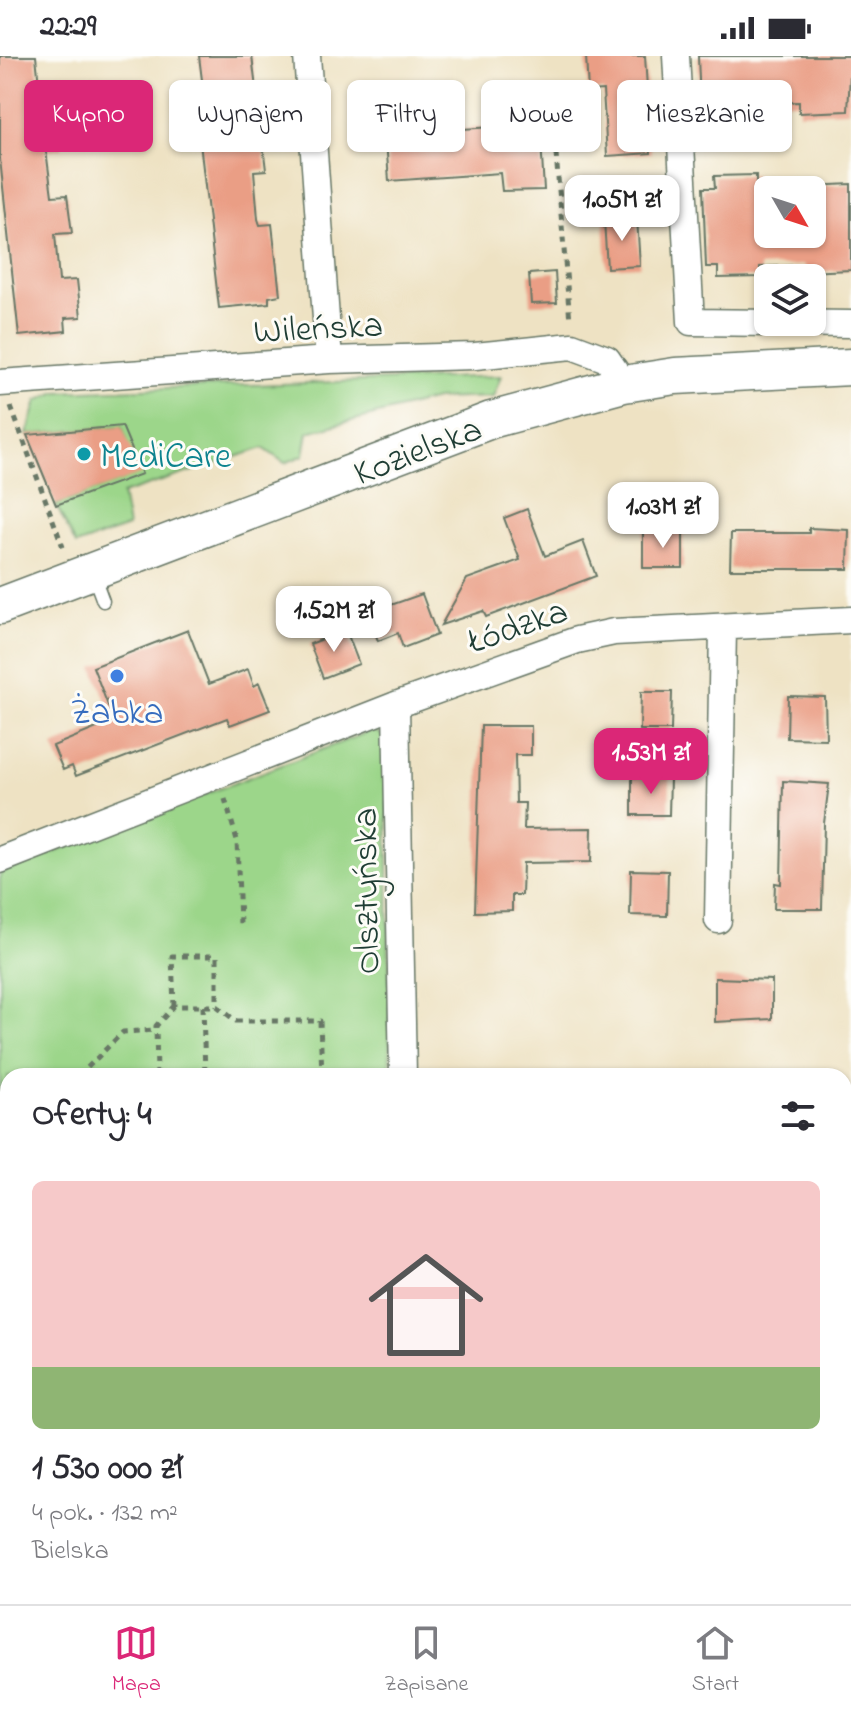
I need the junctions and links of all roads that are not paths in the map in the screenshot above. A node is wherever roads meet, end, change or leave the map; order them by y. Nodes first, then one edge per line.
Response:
1 (307, 56) edge
2 (676, 56) edge
3 (851, 324) edge
4 (329, 360) junction
5 (851, 367) edge
6 (1, 383) edge
7 (624, 384) junction
8 (0, 606) edge
9 (851, 620) edge
10 (723, 628) junction
11 (396, 705) junction
12 (0, 860) edge
13 (718, 920) dead end
14 (403, 1068) edge

1 - 4 street
2 - 3 street
4 - 6 street, Wileńska
4 - 7 street, Wileńska
5 - 7 street, Kozielska
7 - 8 street, Kozielska
9 - 10 street, Łódzka
10 - 11 street, Łódzka
10 - 13 street
11 - 12 street, Łódzka
11 - 14 street, Olsztyńska

